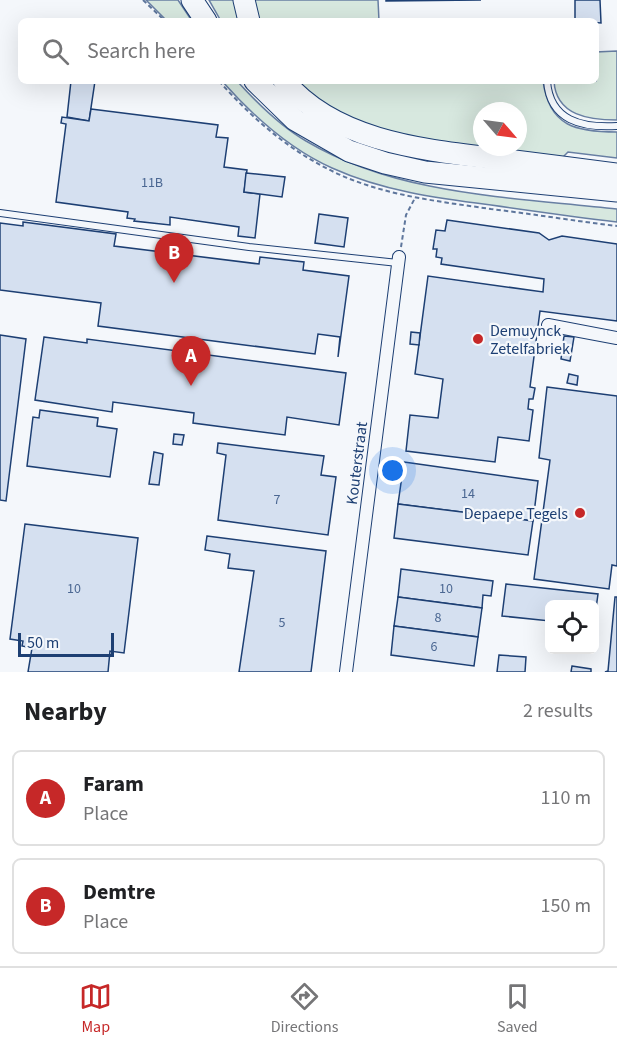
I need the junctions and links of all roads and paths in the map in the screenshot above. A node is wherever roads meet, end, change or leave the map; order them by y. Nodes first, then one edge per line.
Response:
1 (143, 0) edge
2 (192, 0) edge
3 (244, 0) edge
4 (162, 18) edge
5 (204, 18) edge
6 (248, 18) edge
7 (258, 84) edge
8 (286, 84) edge
9 (547, 84) edge
10 (617, 126) edge
11 (617, 174) edge
12 (617, 192) edge
13 (414, 198) dead end
14 (0, 213) edge
15 (399, 260) junction
16 (548, 326) dead end
17 (617, 338) edge
18 (346, 672) edge

1 - 4 path
2 - 5 highway
3 - 6 highway
7 - 12 highway
8 - 11 highway
9 - 10 lane
13 - 15 path
14 - 15 lane
15 - 18 street, Kouterstraat
16 - 17 street

